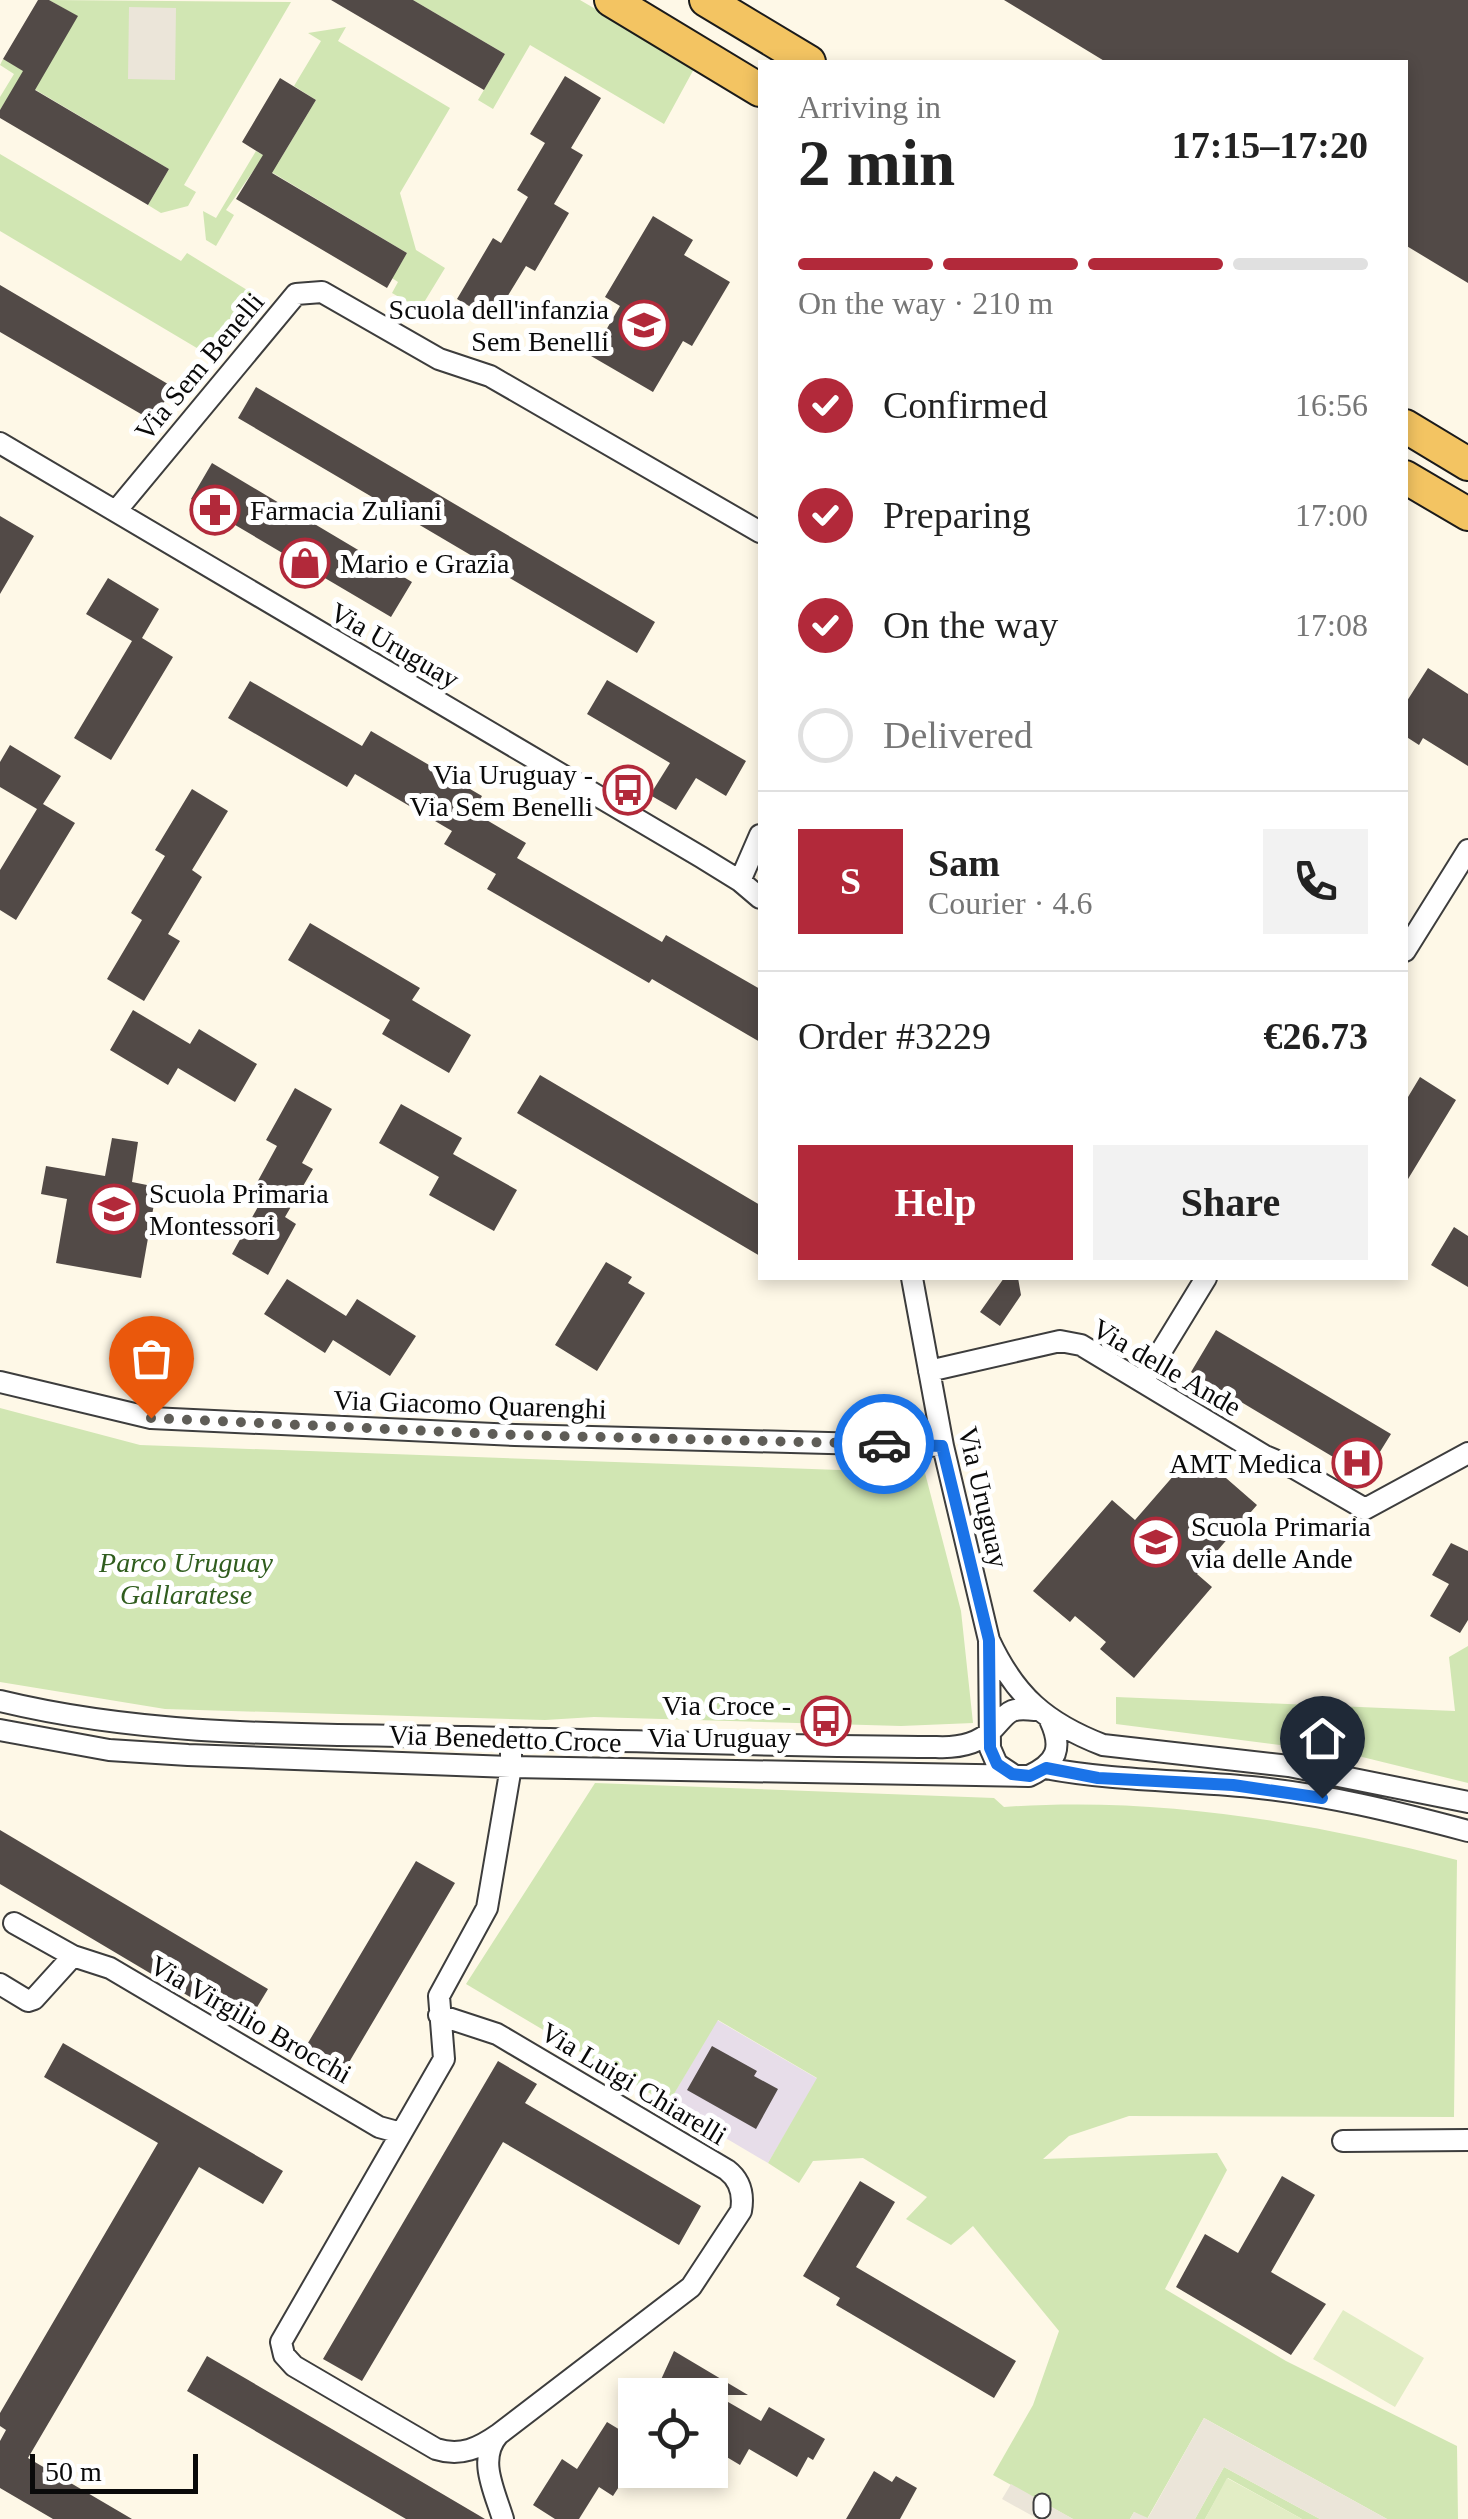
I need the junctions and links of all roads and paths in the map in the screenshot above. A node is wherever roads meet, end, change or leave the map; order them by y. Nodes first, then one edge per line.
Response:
1 (611, 0) edge
2 (706, 0) edge
3 (806, 60) edge
4 (758, 89) edge
5 (1408, 428) edge
6 (0, 443) edge
7 (1468, 464) edge
8 (1408, 478) edge
9 (116, 512) junction
10 (1468, 514) edge
11 (758, 531) edge
12 (758, 840) edge
13 (1468, 850) edge
14 (740, 881) junction
15 (758, 896) edge
16 (1408, 946) edge
17 (912, 1280) edge
18 (1205, 1280) edge
19 (929, 1371) junction
20 (1143, 1381) junction
21 (0, 1382) edge
22 (942, 1446) junction
23 (1468, 1453) edge
24 (989, 1640) junction
25 (0, 1701) edge
26 (1043, 1715) junction
27 (0, 1730) edge
28 (991, 1730) junction
29 (511, 1738) junction
30 (511, 1767) junction
31 (1046, 1768) junction
32 (1012, 1774) junction
33 (1468, 1802) edge
34 (1468, 1830) edge
35 (14, 1922) dead end
36 (72, 1956) junction
37 (0, 1984) edge
38 (439, 2015) junction
39 (401, 2132) junction
40 (1468, 2140) edge
41 (1343, 2141) dead end
42 (499, 2434) junction
43 (502, 2519) edge

1 - 4 main road
2 - 3 main road
5 - 7 main road
6 - 9 street, Via Uruguay
8 - 10 main road
9 - 11 street, Via Sem Benelli
9 - 14 street, Via Uruguay
12 - 14 street
13 - 16 street
14 - 15 street, Via Uruguay
17 - 19 street, Via Uruguay
18 - 20 street
19 - 20 street, Via delle Ande
19 - 22 street, Via Uruguay
20 - 23 street, Via delle Ande
21 - 22 street, Via Giacomo Quarenghi
22 - 24 street, Via Uruguay
24 - 26 street
24 - 28 street, Via Uruguay
25 - 29 street, Via Benedetto Croce
26 - 28 street
26 - 31 street
26 - 33 street
27 - 30 street, Via Benedetto Croce
28 - 29 street, Via Benedetto Croce
28 - 32 street
29 - 30 street, Via Luigi Chiarelli
30 - 32 street, Via Benedetto Croce
30 - 38 street, Via Luigi Chiarelli
31 - 32 street
31 - 34 street
35 - 36 street, Via Virgilio Brocchi
36 - 37 street
36 - 39 street, Via Virgilio Brocchi
38 - 39 street, Via Luigi Chiarelli
38 - 42 street, Via Luigi Chiarelli
39 - 42 street, Via Luigi Chiarelli
40 - 41 street
42 - 43 street

